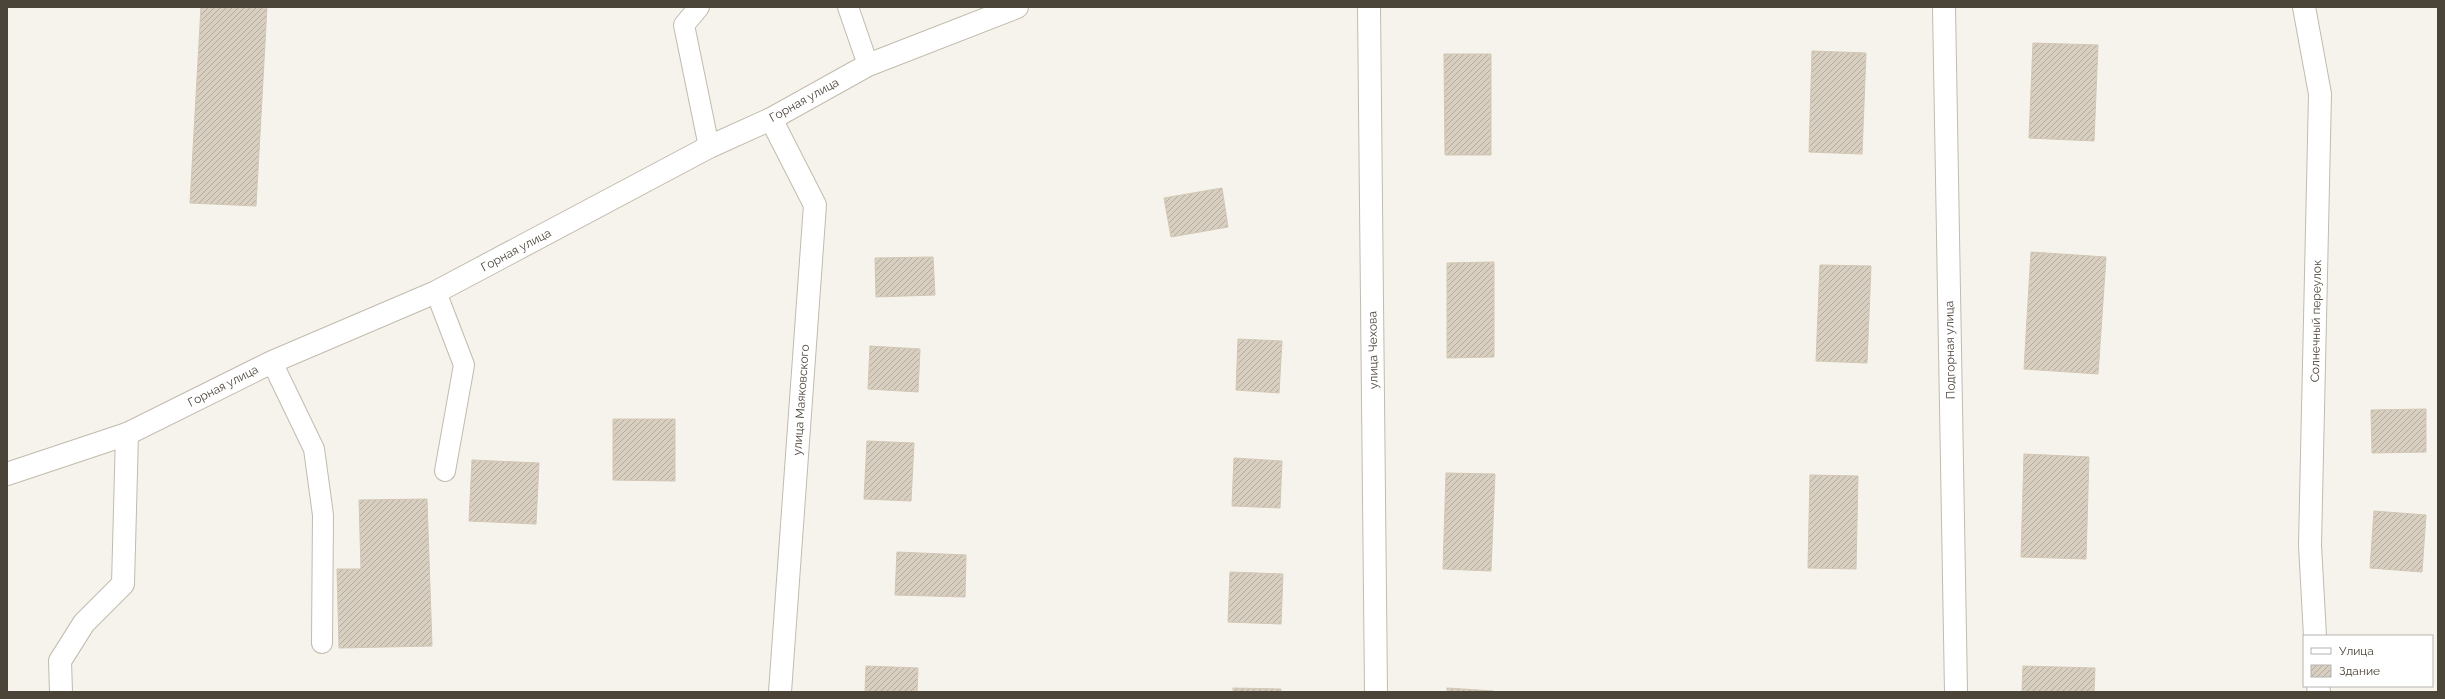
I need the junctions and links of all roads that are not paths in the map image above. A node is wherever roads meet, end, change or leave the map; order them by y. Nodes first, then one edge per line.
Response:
1 (699, 7) edge
2 (848, 7) edge
3 (1017, 7) edge
4 (1369, 7) edge
5 (1944, 7) edge
6 (2304, 7) edge
7 (868, 65) junction
8 (771, 119) junction
9 (709, 147) junction
10 (436, 292) junction
11 (272, 362) junction
12 (127, 434) junction
13 (445, 471) dead end
14 (7, 474) edge
15 (2315, 635) edge
16 (322, 643) dead end
17 (61, 692) edge
18 (780, 692) edge
19 (1376, 692) edge
20 (1956, 692) edge

1 - 9 lane
2 - 7 lane
3 - 7 street, Горная улица
4 - 19 street, улица Чехова
5 - 20 street, Подгорная улица
6 - 15 street, Солнечный переулок
7 - 8 street, Горная улица
8 - 9 street, Горная улица
8 - 18 street, улица Маяковского
9 - 10 street, Горная улица
10 - 11 street, Горная улица
10 - 13 lane
11 - 12 street, Горная улица
11 - 16 lane
12 - 14 street, Горная улица
12 - 17 street

